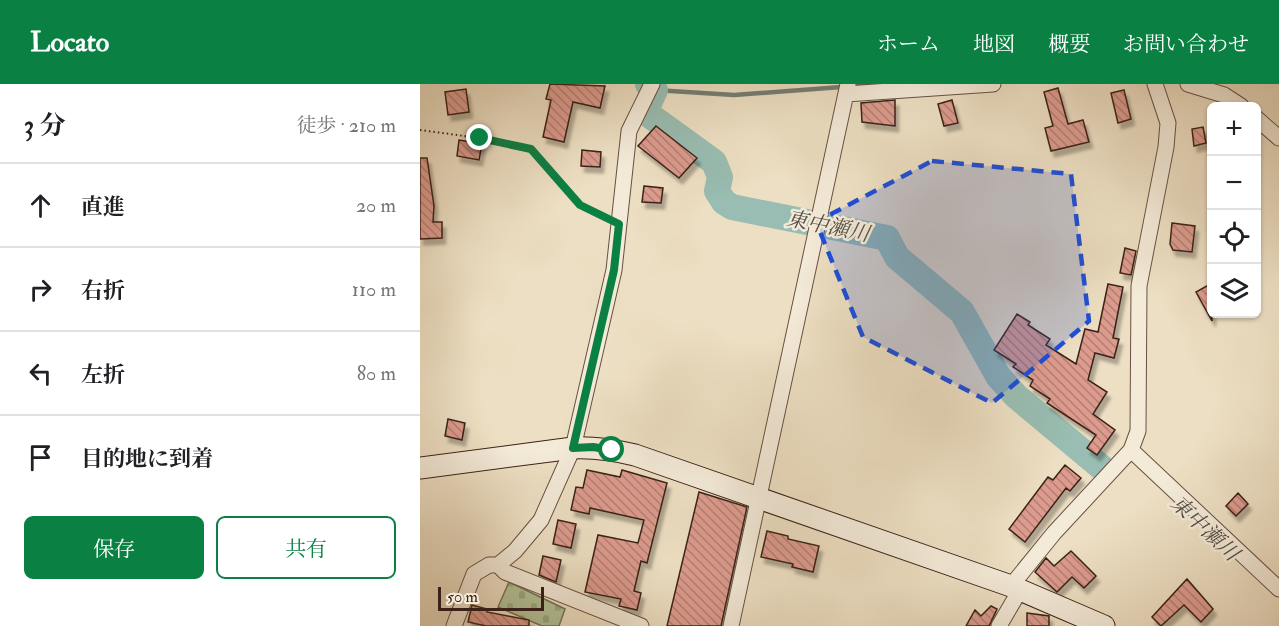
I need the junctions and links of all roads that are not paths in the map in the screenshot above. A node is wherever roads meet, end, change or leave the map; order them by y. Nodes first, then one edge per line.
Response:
1 (993, 84) edge
2 (1155, 84) edge
3 (1188, 84) edge
4 (650, 87) edge
5 (847, 90) edge
6 (1235, 102) edge
7 (1261, 122) edge
8 (1279, 138) edge
9 (573, 448) junction
10 (1131, 450) junction
11 (420, 468) edge
12 (759, 499) junction
13 (498, 565) junction
14 (1016, 588) junction
15 (1279, 590) edge
16 (454, 626) edge
17 (641, 626) edge
18 (731, 626) edge
19 (999, 626) edge
20 (1104, 626) edge

1 - 5 street
2 - 10 street
3 - 6 street
4 - 9 street
5 - 12 street
7 - 8 street
9 - 11 street
9 - 12 street
9 - 13 street
10 - 14 street
10 - 15 street
12 - 14 street
12 - 18 street
13 - 16 street
13 - 17 street
14 - 19 street
14 - 20 street

